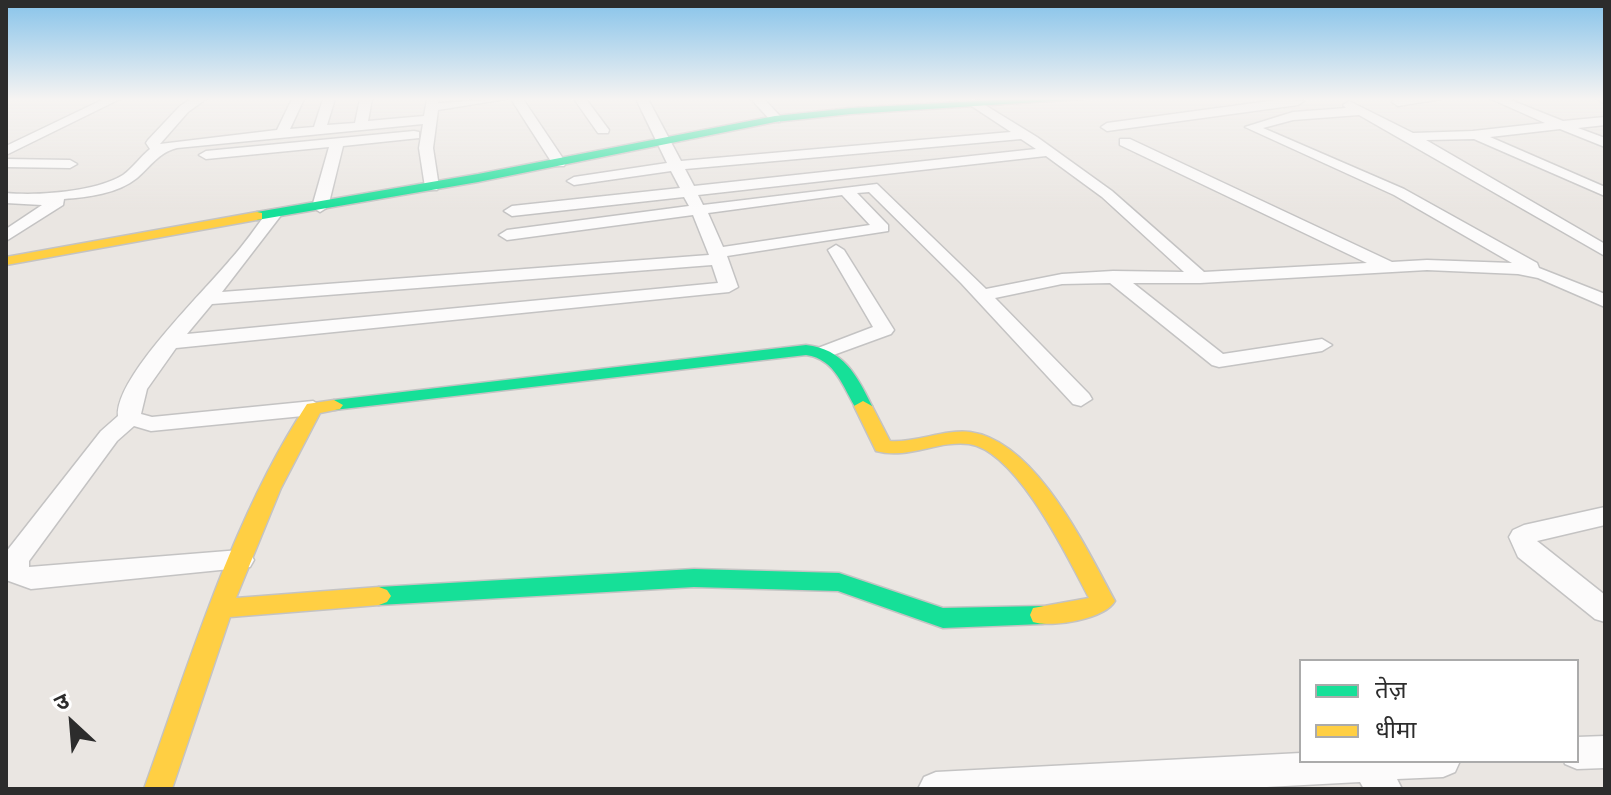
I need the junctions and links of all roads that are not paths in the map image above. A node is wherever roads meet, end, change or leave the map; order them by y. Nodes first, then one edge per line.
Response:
1 (37, 136) edge
2 (159, 136) edge
3 (240, 136) edge
4 (360, 136) edge
5 (429, 136) edge
6 (541, 136) edge
7 (675, 136) edge
8 (1011, 136) edge
9 (1025, 136) edge
10 (1272, 136) edge
11 (1440, 136) edge
12 (1478, 136) edge
13 (1411, 137) joint
14 (664, 138) junction
15 (1125, 142) dead end
16 (337, 143) junction
17 (157, 149) junction
18 (6, 151) edge
19 (1048, 152) junction
20 (145, 160) junction
21 (6, 163) edge
22 (559, 163) junction
23 (70, 164) dead end
24 (676, 166) junction
25 (574, 181) dead end
26 (432, 187) junction
27 (688, 190) junction
28 (845, 190) junction
29 (1605, 192) edge
30 (6, 198) edge
31 (32, 198) junction
32 (320, 207) junction
33 (700, 210) junction
34 (512, 211) dead end
35 (274, 214) junction
36 (507, 235) dead end
37 (6, 236) edge
38 (836, 250) dead end
39 (1605, 251) edge
40 (717, 256) junction
41 (6, 261) edge
42 (1386, 266) junction
43 (1543, 274) junction
44 (1113, 276) junction
45 (1200, 278) junction
46 (982, 295) junction
47 (207, 299) junction
48 (1605, 301) edge
49 (171, 342) junction
50 (1322, 345) dead end
51 (825, 352) junction
52 (1081, 399) dead end
53 (313, 408) junction
54 (130, 418) junction
55 (1605, 516) edge
56 (240, 560) junction
57 (220, 609) junction
58 (1605, 611) edge
59 (1605, 752) edge
60 (1579, 753) edge
61 (1435, 763) edge
62 (1376, 777) edge
63 (158, 789) edge
64 (936, 789) edge

1 - 18 street
2 - 17 street
3 - 17 street
4 - 16 street
5 - 26 street
6 - 22 street
7 - 14 street
8 - 24 street
9 - 19 street
10 - 43 street
11 - 13 street
12 - 29 street
13 - 39 street
14 - 22 street
14 - 24 street
15 - 42 street
16 - 20 street
16 - 32 street
17 - 20 street
19 - 27 street
19 - 45 street
20 - 31 street
21 - 23 street
22 - 26 street
24 - 25 street
24 - 27 street
26 - 32 street
27 - 33 street
27 - 34 street
28 - 33 street
28 - 40 street
28 - 46 street
30 - 31 street
31 - 37 street
32 - 35 street
33 - 36 street
33 - 40 street
35 - 41 street
35 - 47 street
38 - 51 street
40 - 47 street
40 - 49 street
42 - 43 street
42 - 45 street
43 - 48 street
44 - 45 street
44 - 46 street
44 - 50 street
46 - 52 street
47 - 49 street
49 - 54 street
51 - 53 street
51 - 57 street
53 - 54 street
53 - 56 street
54 - 56 street
55 - 58 street
56 - 57 street
57 - 63 street
59 - 60 street
61 - 62 street
62 - 64 street

